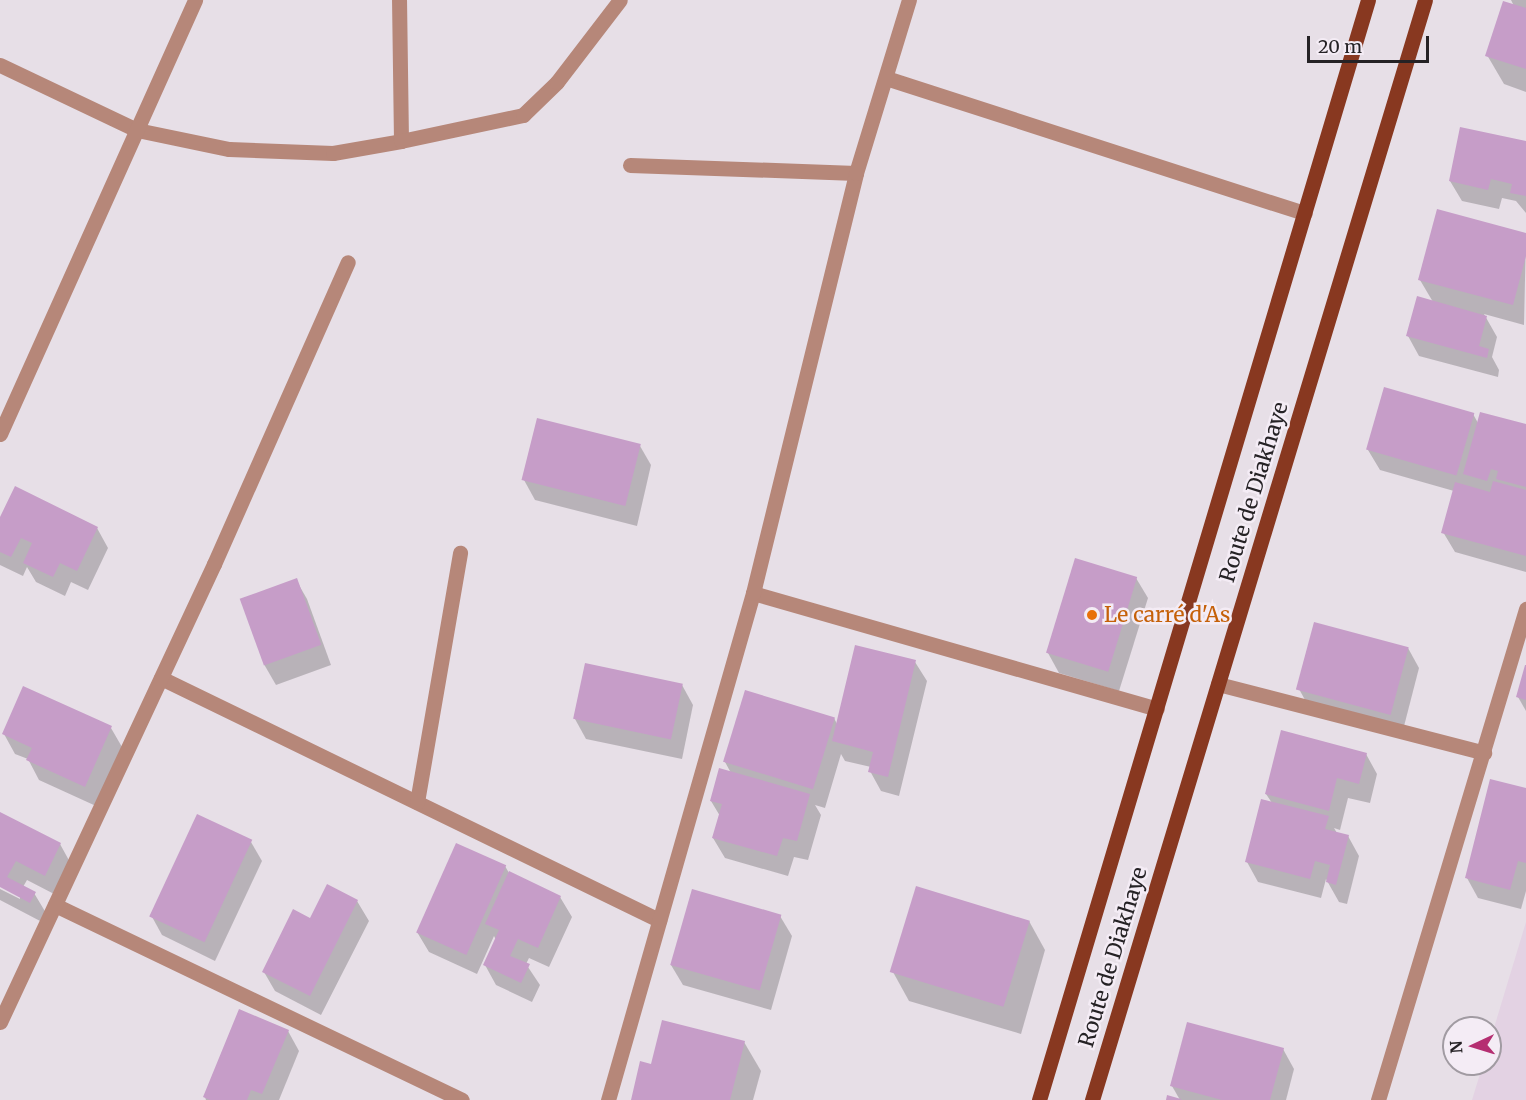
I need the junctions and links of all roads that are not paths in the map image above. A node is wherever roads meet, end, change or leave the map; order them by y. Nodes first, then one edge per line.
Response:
1 (195, 0) edge
2 (399, 0) edge
3 (620, 0) edge
4 (909, 0) edge
5 (1368, 0) edge
6 (1425, 0) edge
7 (0, 65) edge
8 (886, 78) junction
9 (137, 130) junction
10 (401, 141) junction
11 (630, 165) dead end
12 (856, 174) junction
13 (1305, 213) junction
14 (348, 262) dead end
15 (0, 434) edge
16 (460, 553) dead end
17 (753, 592) junction
18 (1526, 609) edge
19 (161, 678) junction
20 (1218, 684) junction
21 (1157, 709) junction
22 (1484, 753) junction
23 (417, 802) junction
24 (55, 905) junction
25 (659, 920) junction
26 (0, 1022) edge
27 (462, 1100) edge
28 (608, 1100) edge
29 (1039, 1100) edge
30 (1092, 1100) edge
31 (1378, 1100) edge

1 - 9 street
2 - 10 street
3 - 10 street
4 - 8 street
5 - 13 main road, Route de Diakhaye
6 - 20 main road, Route de Diakhaye
7 - 9 street
8 - 12 street
8 - 13 street
9 - 10 street
9 - 15 street
11 - 12 street
12 - 17 street
13 - 21 main road, Route de Diakhaye
14 - 19 street
16 - 23 street
17 - 21 street
17 - 25 street
18 - 22 street
19 - 23 street
19 - 24 street
20 - 22 street
20 - 30 main road, Route de Diakhaye
21 - 29 main road, Route de Diakhaye
22 - 31 street
23 - 25 street
24 - 26 street
24 - 27 street
25 - 28 street

